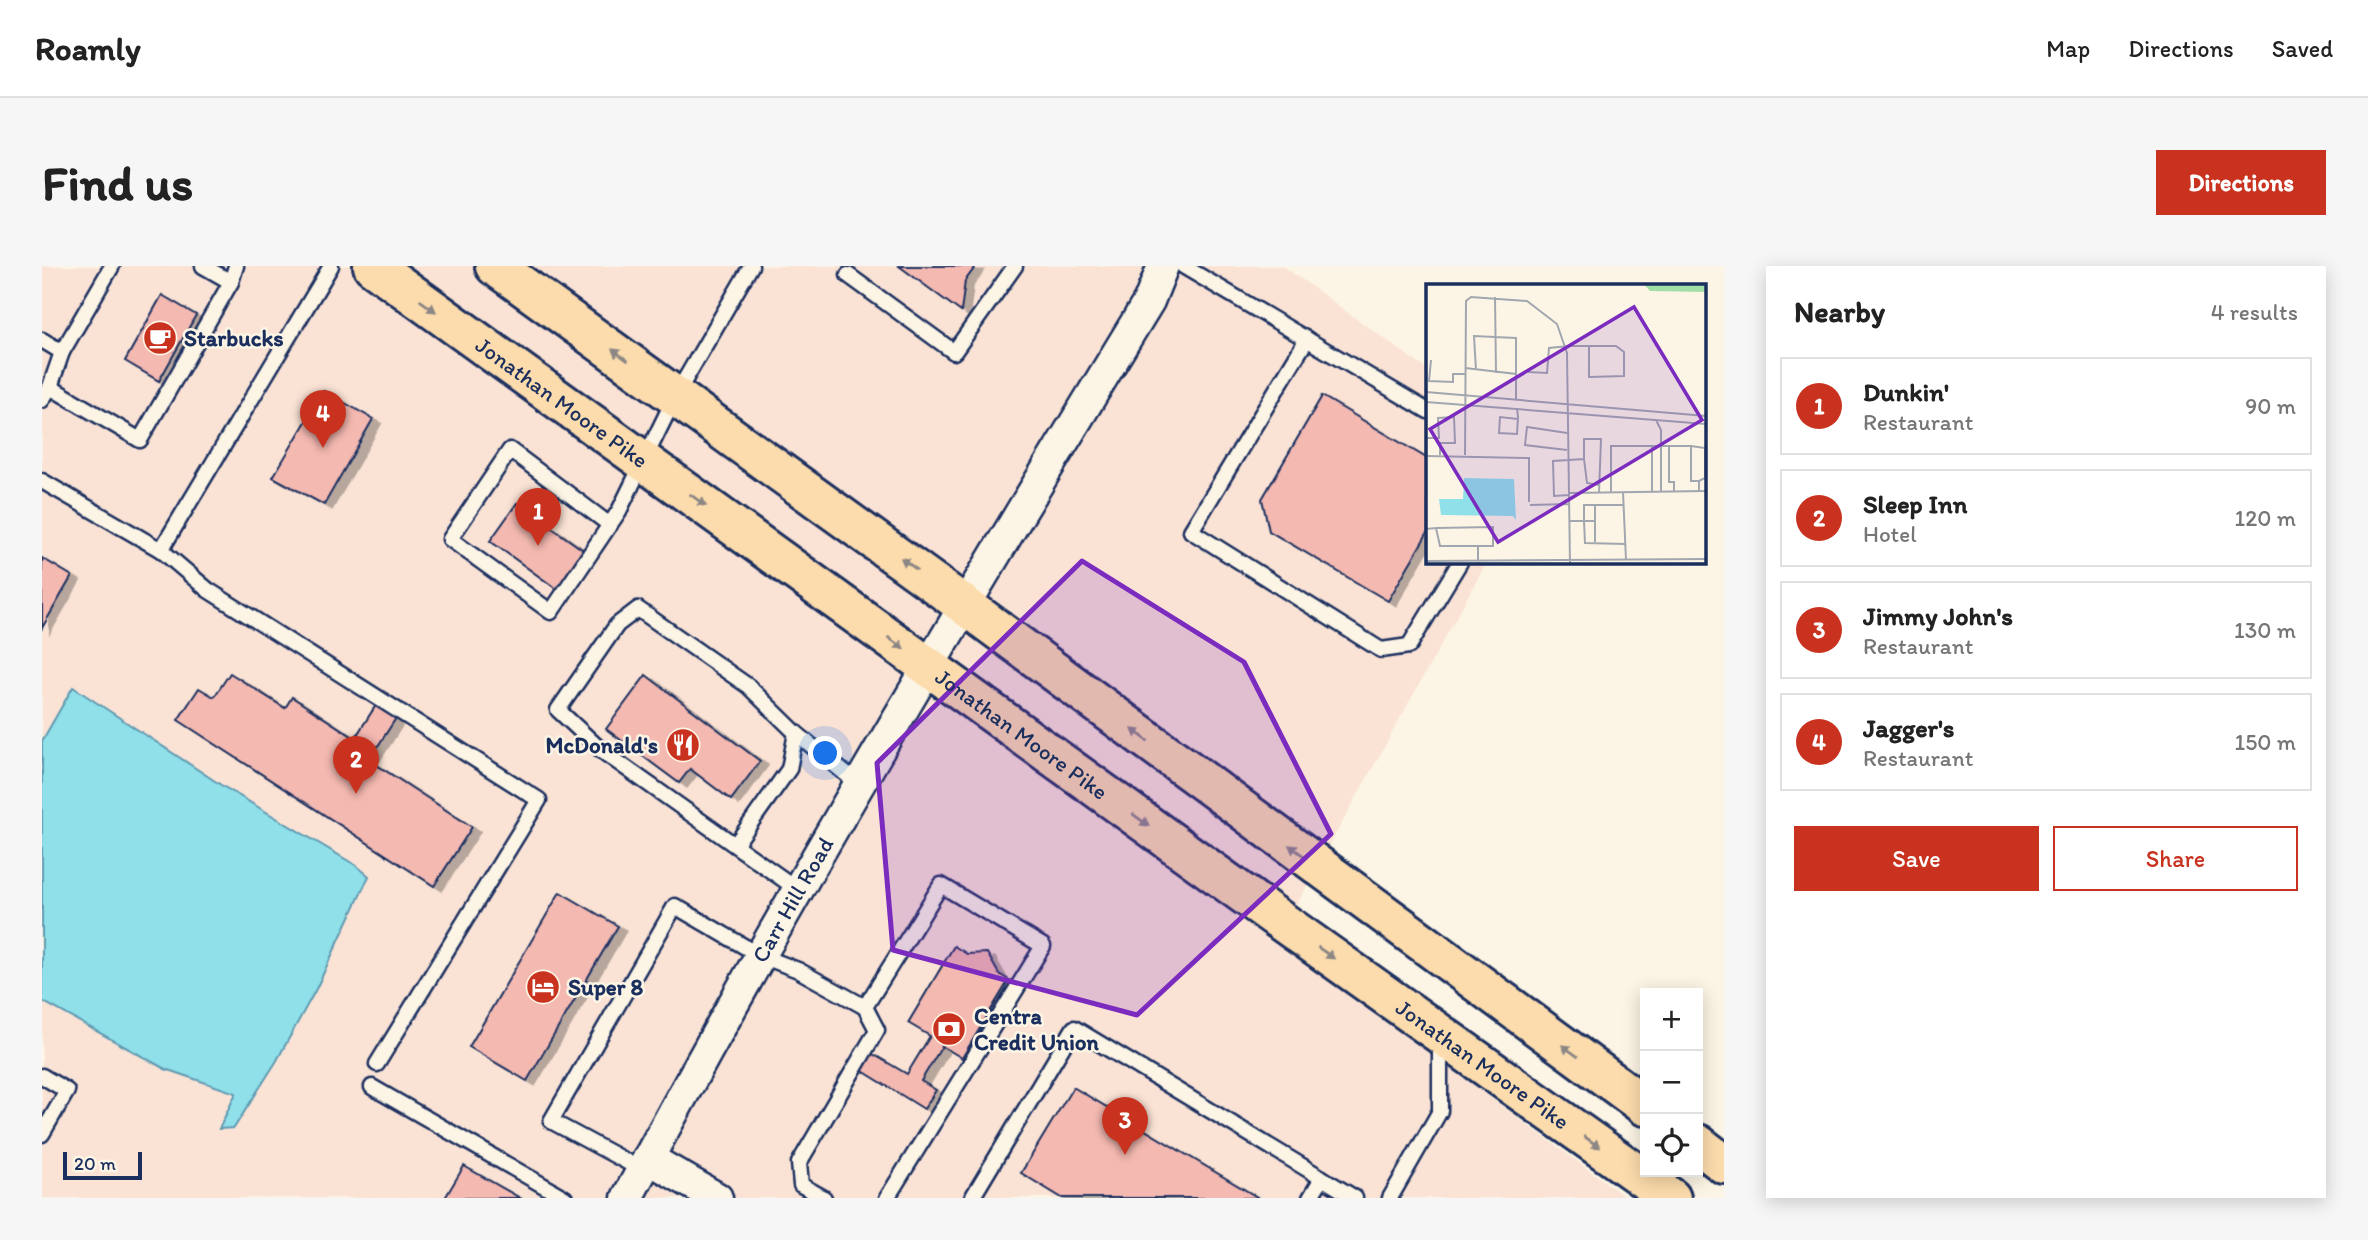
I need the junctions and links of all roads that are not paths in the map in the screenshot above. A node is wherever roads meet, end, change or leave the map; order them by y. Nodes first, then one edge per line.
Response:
1 (112, 266) edge
2 (202, 266) edge
3 (236, 266) edge
4 (331, 266) edge
5 (373, 266) edge
6 (495, 266) edge
7 (751, 266) edge
8 (1015, 266) edge
9 (1163, 266) edge
10 (1183, 266) edge
11 (848, 275) dead end
12 (231, 282) junction
13 (1307, 339) junction
14 (42, 340) edge
15 (62, 352) junction
16 (46, 394) edge
17 (676, 395) junction
18 (1426, 410) edge
19 (643, 460) junction
20 (42, 481) edge
21 (610, 525) junction
22 (161, 550) junction
23 (1459, 564) edge
24 (964, 605) junction
25 (927, 666) junction
26 (796, 733) junction
27 (858, 784) junction
28 (735, 845) junction
29 (797, 889) junction
30 (759, 955) junction
31 (864, 1007) junction
32 (1440, 1034) junction
33 (377, 1064) dead end
34 (42, 1076) edge
35 (372, 1087) dead end
36 (1640, 1102) edge
37 (42, 1134) edge
38 (1703, 1148) edge
39 (645, 1164) junction
40 (1724, 1164) edge
41 (1322, 1178) junction
42 (565, 1198) edge
43 (627, 1198) edge
44 (717, 1198) edge
45 (824, 1198) edge
46 (887, 1198) edge
47 (972, 1198) edge
48 (1310, 1198) edge
49 (1355, 1198) edge
50 (1390, 1198) edge
51 (1671, 1198) edge

1 - 15 lane
2 - 12 lane
3 - 12 lane
4 - 22 lane
5 -> 19 highway, Jonathan Moore Pike
17 -> 6 highway
7 - 17 lane
8 - 11 lane
9 - 24 street, Carr Hill Road
10 - 13 lane
12 - 16 lane
13 - 18 lane
13 - 23 lane
14 - 15 lane
15 - 16 lane
17 - 19 lane
24 -> 17 highway
19 - 21 lane
19 -> 25 highway, Jonathan Moore Pike
20 - 22 lane
21 - 21 lane
22 - 33 lane
24 - 25 street, Carr Hill Road
36 -> 24 highway
25 - 27 street, Carr Hill Road
25 -> 32 highway, Jonathan Moore Pike
26 - 27 lane
26 - 28 lane
26 - 28 lane
27 - 29 street, Carr Hill Road
28 - 29 lane
29 - 30 street, Carr Hill Road
30 - 31 lane
30 - 39 street, Carr Hill Road
30 - 39 lane
31 - 45 lane
31 - 46 lane
32 - 50 lane
32 -> 51 highway, Jonathan Moore Pike
34 - 37 lane
35 - 42 lane
38 - 40 highway
39 - 43 street, Carr Hill Road
39 - 44 street
41 - 47 lane
41 - 48 lane
41 - 49 lane

